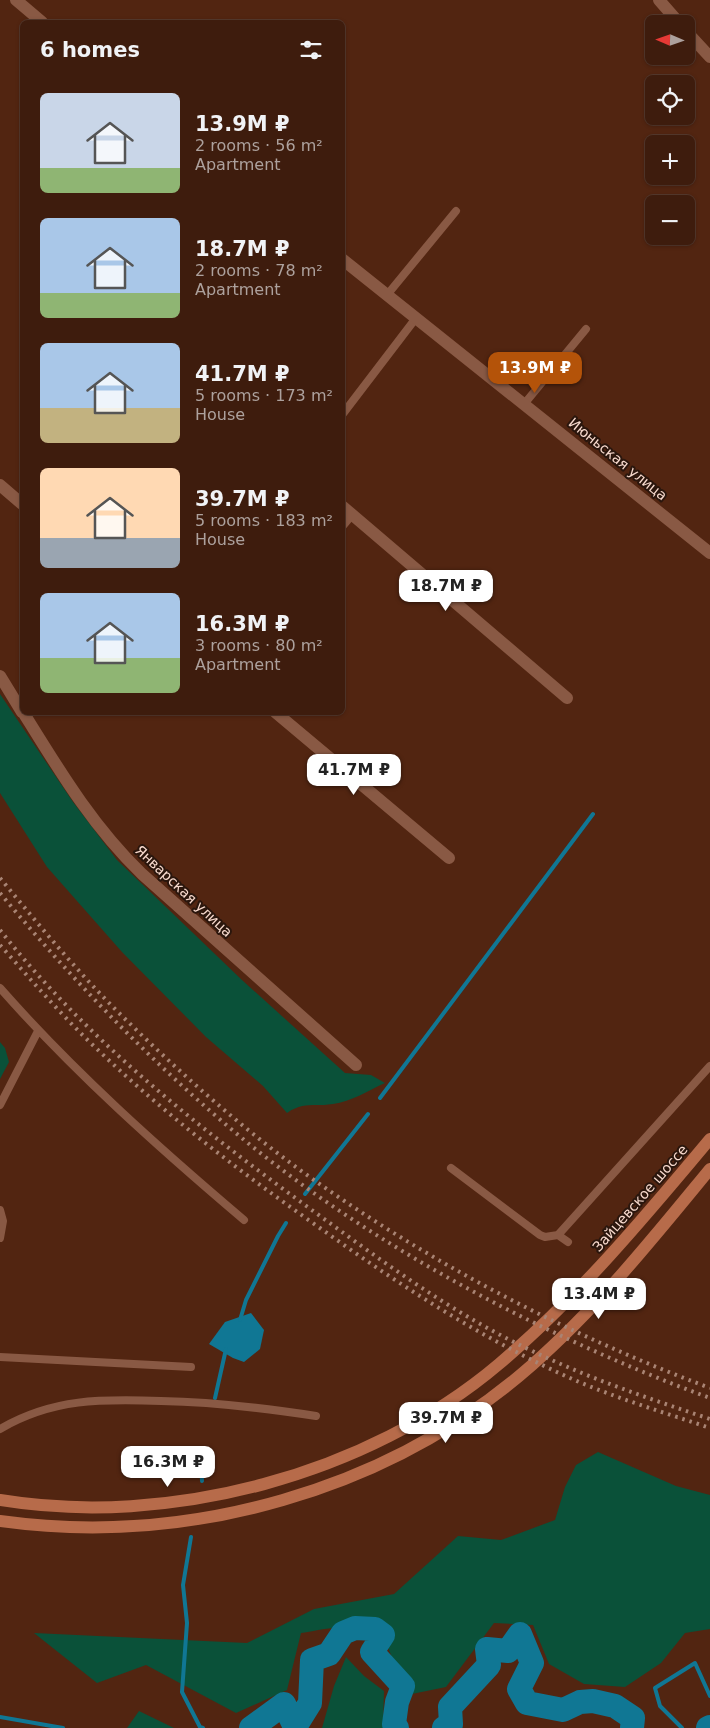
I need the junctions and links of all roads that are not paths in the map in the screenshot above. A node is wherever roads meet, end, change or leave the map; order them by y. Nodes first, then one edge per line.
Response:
1 (16, 0) edge
2 (658, 0) edge
3 (672, 15) edge
4 (40, 20) edge
5 (695, 41) edge
6 (710, 57) edge
7 (456, 211) dead end
8 (345, 261) edge
9 (387, 294) junction
10 (416, 318) junction
11 (586, 329) dead end
12 (524, 403) junction
13 (345, 411) edge
14 (0, 485) edge
15 (20, 502) edge
16 (347, 510) edge
17 (710, 553) edge
18 (0, 676) edge
19 (567, 698) dead end
20 (20, 707) edge
21 (25, 715) edge
22 (279, 715) edge
23 (450, 858) dead end
24 (0, 988) edge
25 (38, 1031) junction
26 (356, 1066) dead end
27 (710, 1066) edge
28 (0, 1106) edge
29 (710, 1139) edge
30 (452, 1168) dead end
31 (710, 1169) edge
32 (0, 1210) edge
33 (244, 1220) dead end
34 (558, 1235) junction
35 (0, 1238) edge
36 (568, 1242) dead end
37 (0, 1357) edge
38 (191, 1367) dead end
39 (316, 1416) dead end
40 (0, 1429) edge
41 (0, 1500) edge
42 (0, 1521) edge

1 - 4 street
2 - 3 street
5 - 6 street
7 - 9 lane
8 - 9 street, Июньская улица
9 - 10 street, Июньская улица
10 - 12 street, Июньская улица
10 - 13 lane
11 - 12 lane
12 - 17 street, Июньская улица
14 - 15 street
16 - 19 street
18 - 20 street, Январская улица
21 - 26 street, Январская улица
22 - 23 street
24 - 25 lane
25 - 28 lane
25 - 33 lane
27 - 34 lane
29 - 41 main road, Зайцевское шоссе
30 - 34 lane
31 - 42 main road
32 - 35 lane
34 - 36 lane
37 - 38 lane
39 - 40 lane

